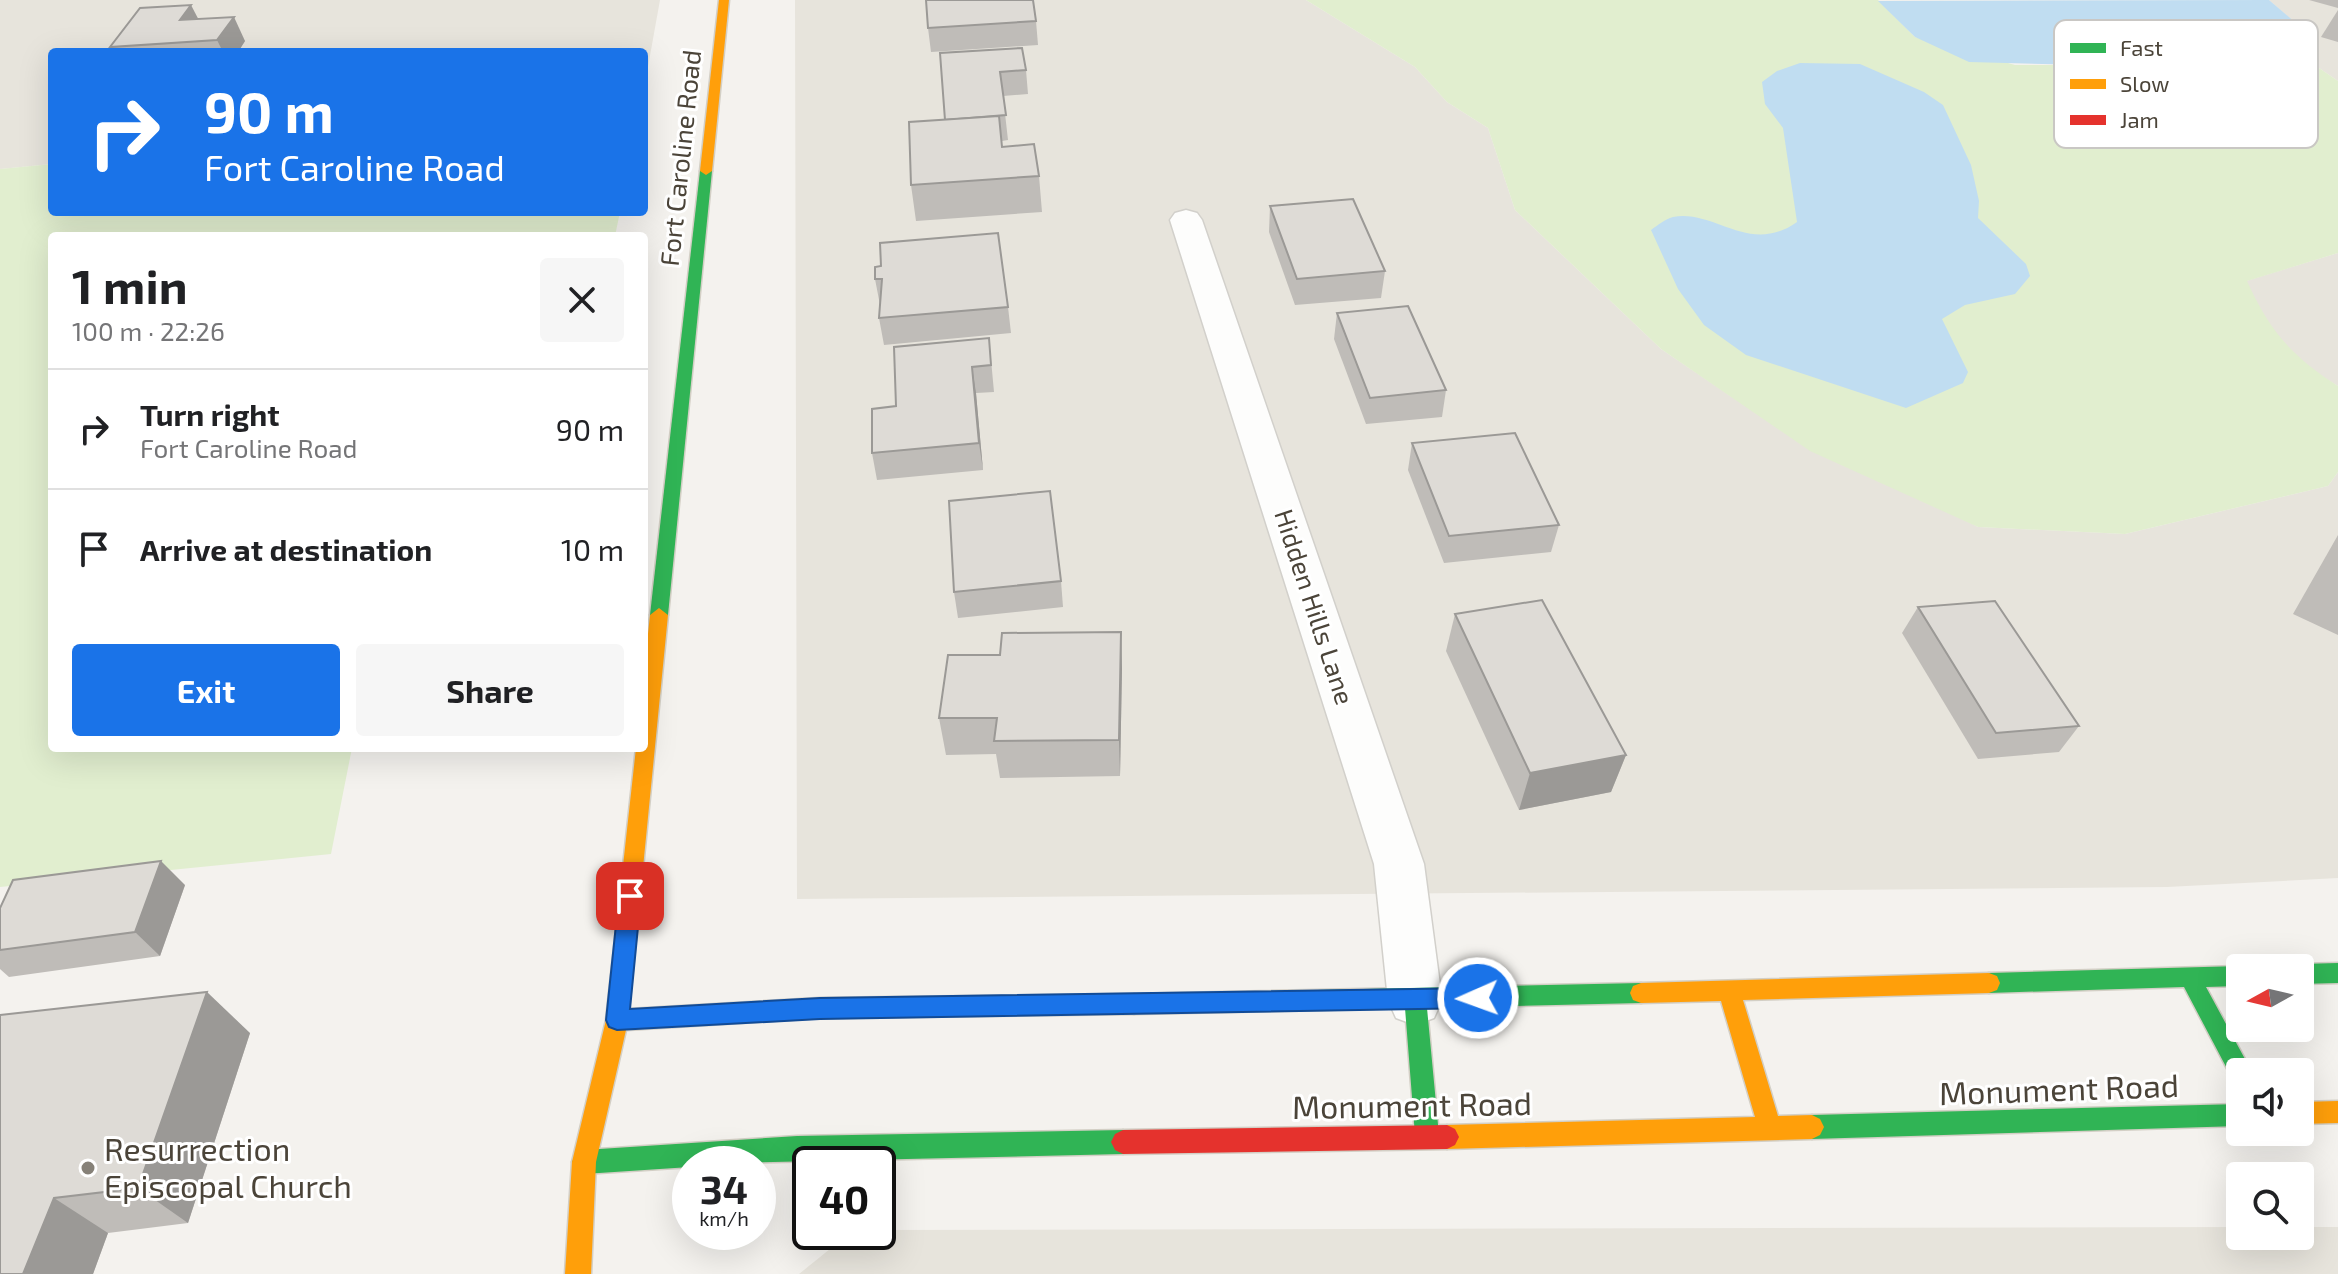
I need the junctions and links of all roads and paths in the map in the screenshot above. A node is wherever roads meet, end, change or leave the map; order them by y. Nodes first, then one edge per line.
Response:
1 (724, 0) edge
2 (1186, 220) dead end
3 (648, 724) edge
4 (645, 752) edge
5 (2338, 973) edge
6 (2314, 974) edge
7 (2226, 977) edge
8 (2190, 978) junction
9 (1729, 991) junction
10 (1415, 1000) junction
11 (617, 1020) junction
12 (2233, 1058) edge
13 (2338, 1112) edge
14 (2314, 1113) edge
15 (2226, 1115) edge
16 (1770, 1128) junction
17 (1427, 1135) junction
18 (584, 1162) junction
19 (578, 1274) edge

1 - 3 street, Fort Caroline Road
2 - 10 street, Hidden Hills Lane
4 - 11 street, Fort Caroline Road
5 - 6 street
7 - 8 street
8 - 9 street
8 - 12 street
9 - 10 street
9 - 16 street
10 - 11 street
10 - 17 street
11 - 18 street, Fort Caroline Road
13 - 14 street
15 - 16 street, Monument Road
16 - 17 street, Monument Road
17 - 18 street, Monument Road
18 - 19 street, Fort Caroline Road

